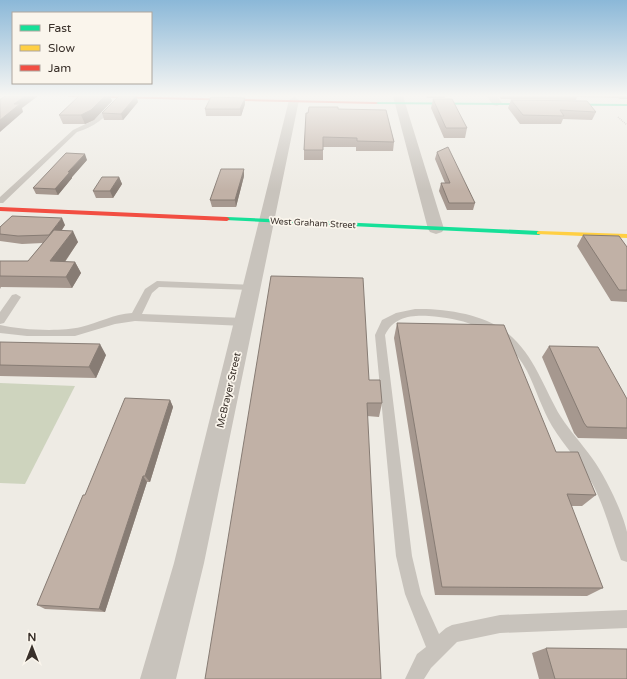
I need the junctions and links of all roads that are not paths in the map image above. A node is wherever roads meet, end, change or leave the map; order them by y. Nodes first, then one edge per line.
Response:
1 (87, 128) edge
2 (291, 128) edge
3 (407, 128) edge
4 (0, 201) edge
5 (0, 209) edge
6 (267, 221) junction
7 (436, 229) junction
8 (627, 236) edge
9 (252, 287) junction
10 (16, 297) dead end
11 (135, 316) junction
12 (0, 320) edge
13 (244, 322) junction
14 (0, 329) edge
15 (627, 554) edge
16 (627, 619) edge
17 (436, 650) junction
18 (158, 679) edge
19 (414, 679) edge

1 - 4 lane
2 - 6 street, McBrayer Street
3 - 7 street
5 - 6 main road, West Graham Street
6 - 7 main road, West Graham Street
6 - 9 street, McBrayer Street
7 - 8 main road, West Graham Street
9 - 11 lane
9 - 13 street, McBrayer Street
10 - 12 lane
11 - 13 lane
11 - 14 lane
13 - 18 street, McBrayer Street
15 - 17 lane
16 - 17 lane
17 - 19 lane

